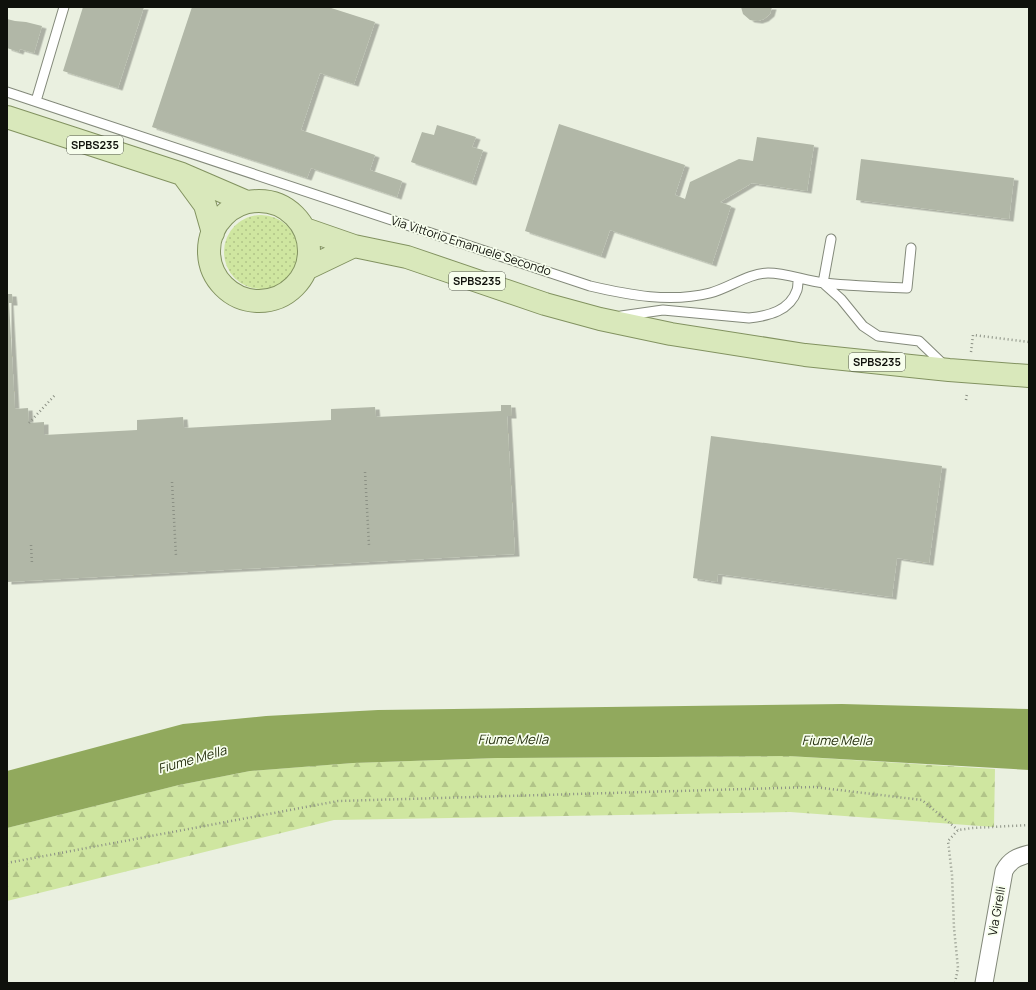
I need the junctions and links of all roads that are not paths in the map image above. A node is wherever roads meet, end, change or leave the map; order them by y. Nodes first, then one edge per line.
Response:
1 (64, 7) edge
2 (7, 92) edge
3 (36, 101) junction
4 (7, 117) edge
5 (182, 174) junction
6 (247, 202) junction
7 (304, 230) junction
8 (213, 233) junction
9 (831, 239) dead end
10 (354, 246) junction
11 (911, 248) dead end
12 (306, 269) junction
13 (798, 278) junction
14 (823, 283) junction
15 (600, 319) junction
16 (949, 370) junction
17 (1029, 376) edge
18 (1029, 854) edge
19 (984, 983) edge

1 - 3 lane
2 - 3 lane, Via Vittorio Emanuele Secondo
3 - 13 lane, Via Vittorio Emanuele Secondo
4 - 5 main road, SPBS235
5 - 6 main road, SPBS235
5 - 8 main road, SPBS235
6 - 7 main road, SPBS235
6 - 8 main road, SPBS235
7 - 10 main road, SPBS235
7 - 12 main road, SPBS235
8 - 12 main road, SPBS235
9 - 14 lane
10 - 12 main road
10 - 15 main road, SPBS235
11 - 14 lane, Via Vittorio Emanuele Secondo
13 - 14 lane, Via Vittorio Emanuele Secondo
13 - 15 lane
14 - 16 lane
15 - 16 main road, SPBS235
16 - 17 main road, SPBS235
18 - 19 street, Via Girelli

